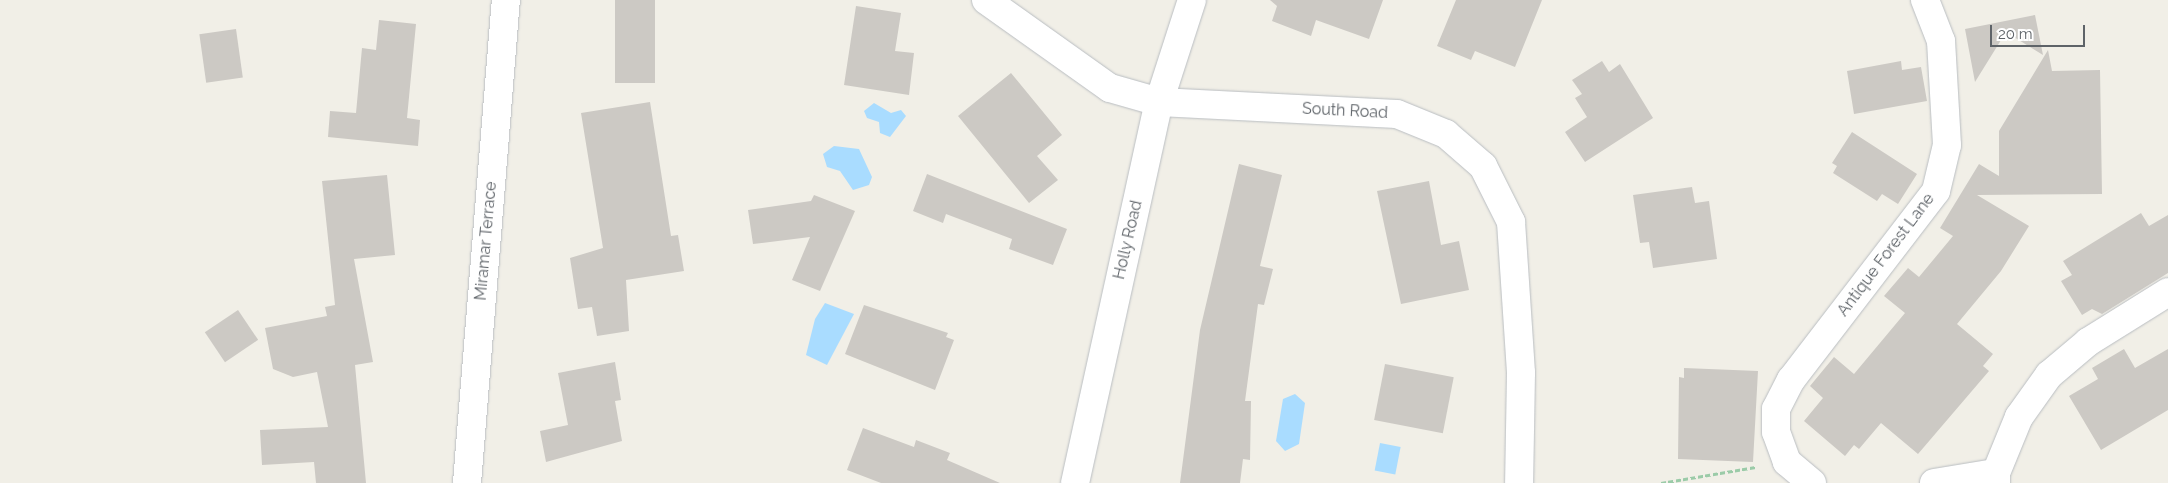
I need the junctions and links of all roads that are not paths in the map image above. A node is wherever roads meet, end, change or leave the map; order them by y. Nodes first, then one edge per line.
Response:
1 (506, 0) edge
2 (986, 0) edge
3 (1192, 0) edge
4 (1925, 0) edge
5 (1158, 102) junction
6 (2168, 292) edge
7 (1996, 478) edge
8 (467, 483) edge
9 (1076, 483) edge
10 (1519, 483) edge
11 (1812, 483) edge
12 (1934, 483) edge

1 - 8 street, Miramar Terrace
2 - 5 street, South Road
3 - 5 street, Holly Road
4 - 11 street, Antique Forest Lane
5 - 9 street, Holly Road
5 - 10 street, South Road
6 - 7 street
7 - 12 street

